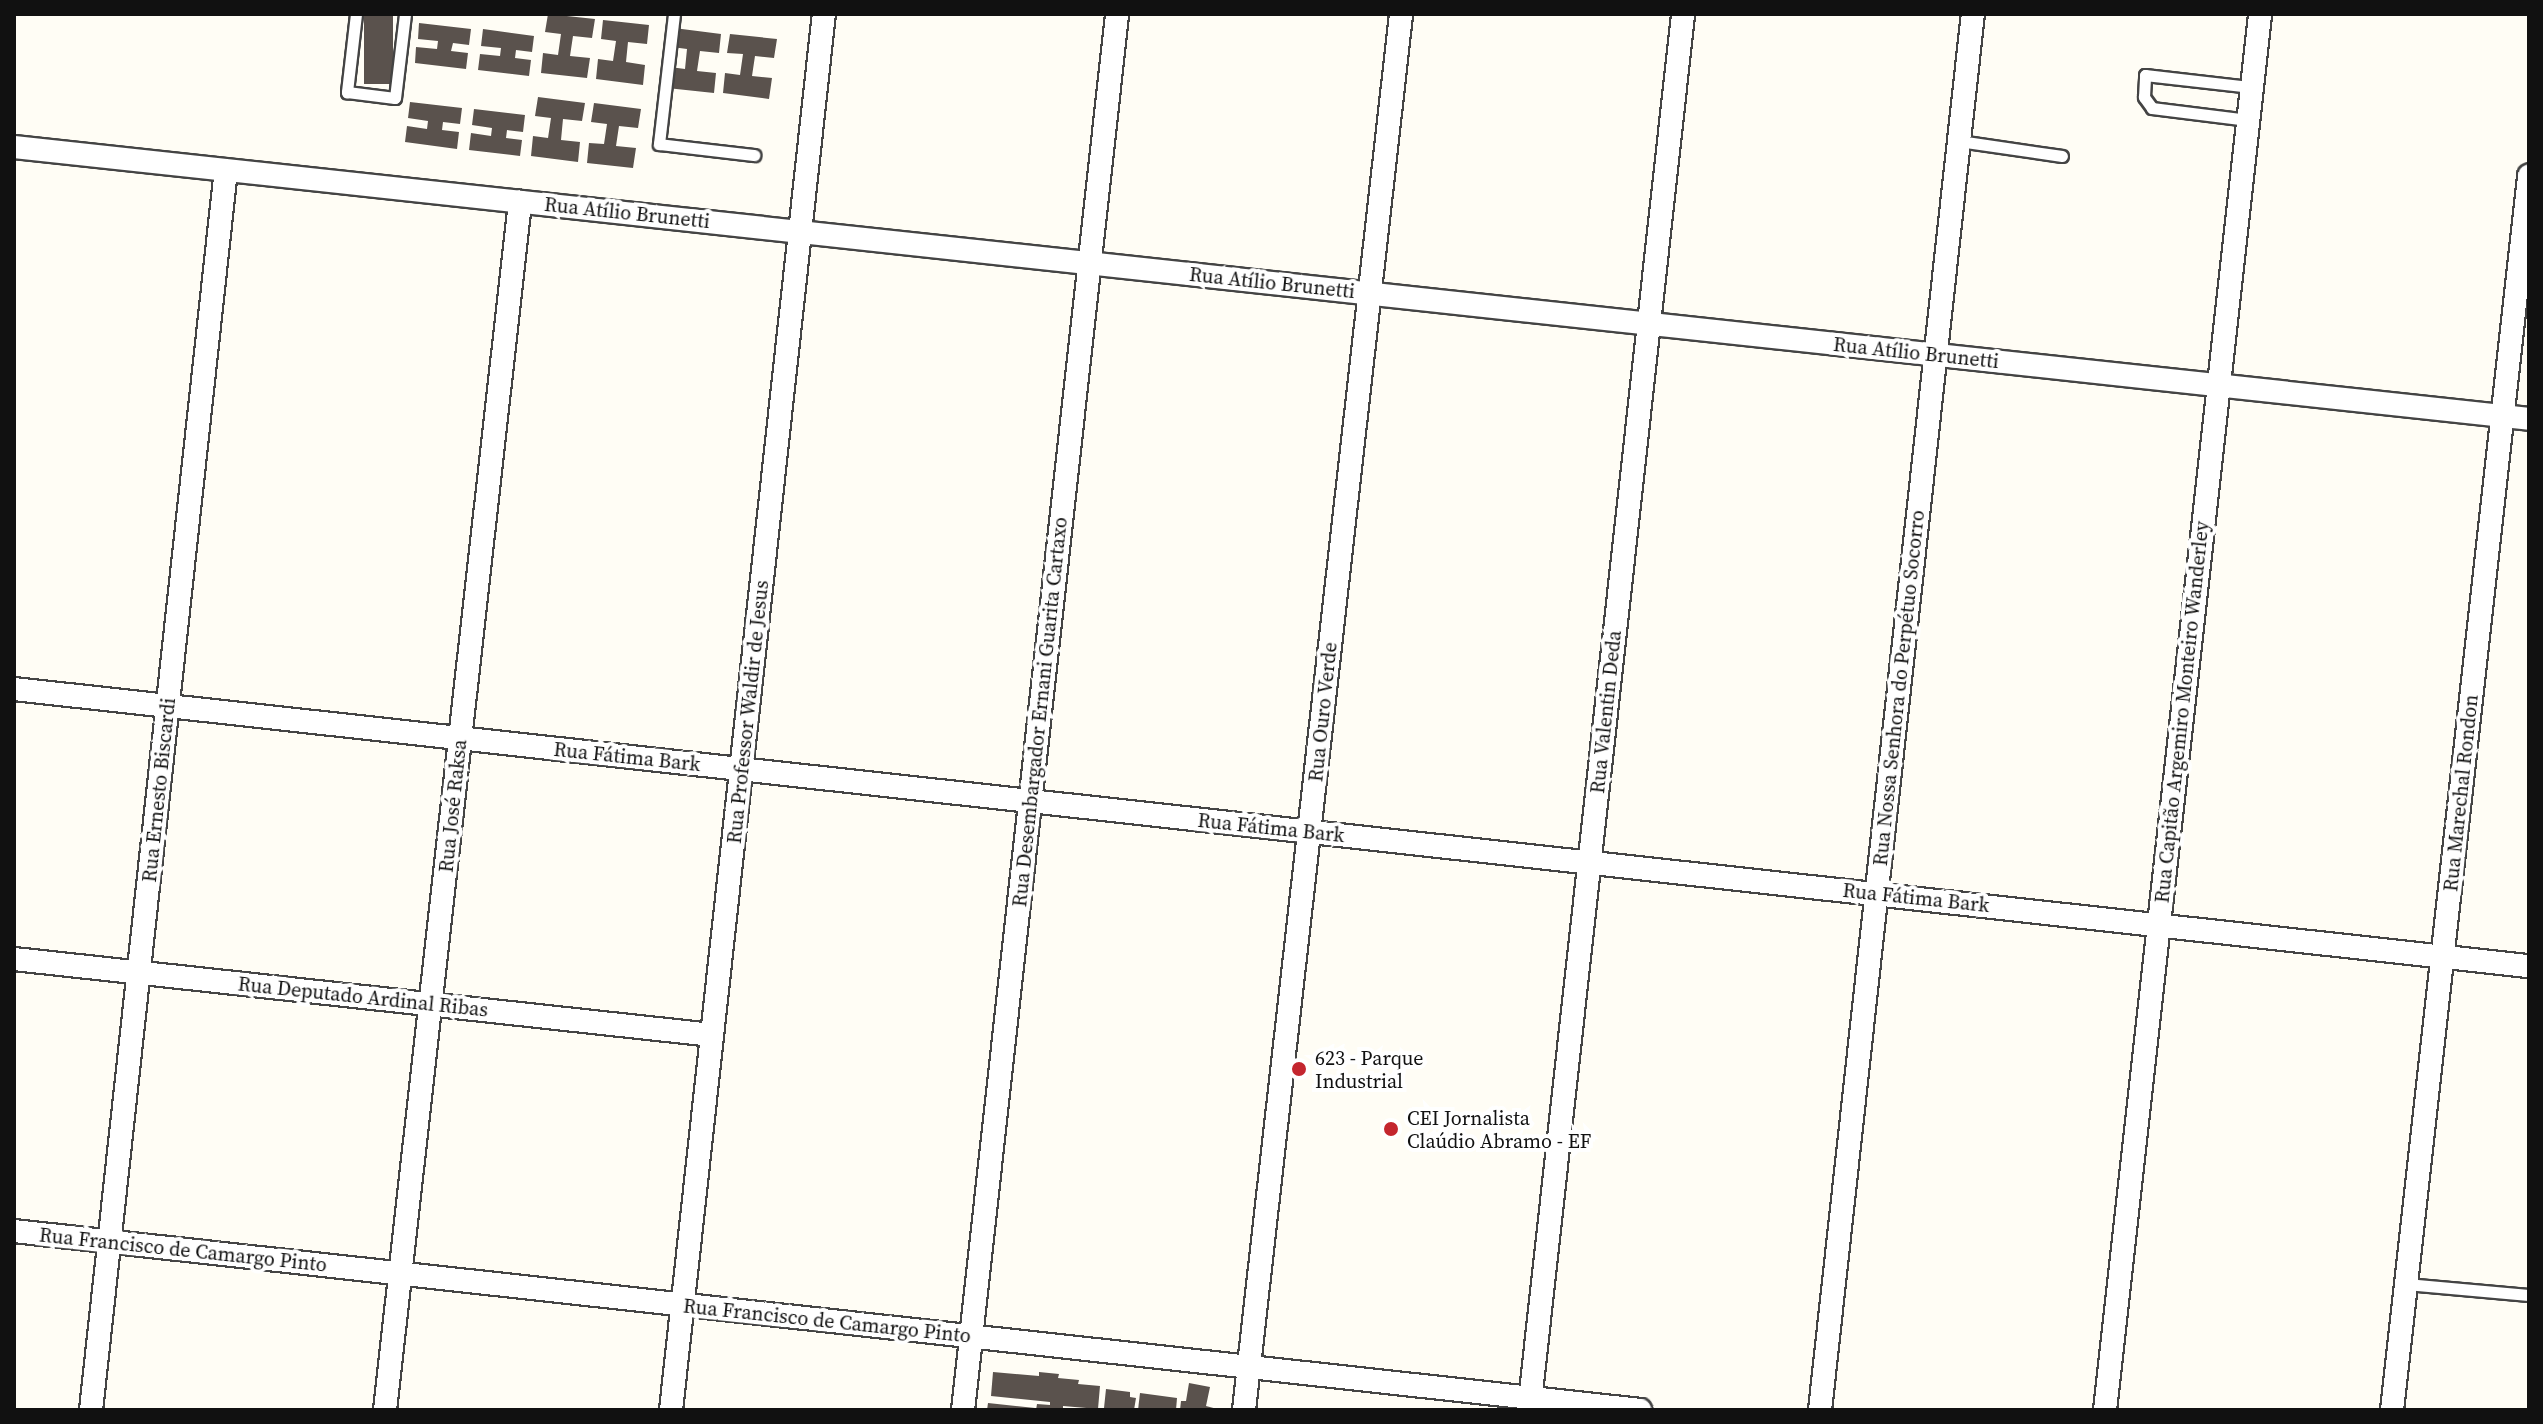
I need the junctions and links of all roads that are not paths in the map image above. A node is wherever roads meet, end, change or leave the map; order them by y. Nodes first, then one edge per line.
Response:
1 (356, 14) edge
2 (405, 14) edge
3 (674, 14) edge
4 (824, 14) edge
5 (1117, 14) edge
6 (1401, 14) edge
7 (1683, 14) edge
8 (1973, 14) edge
9 (2260, 14) edge
10 (2251, 87) junction
11 (2248, 120) junction
12 (1959, 141) junction
13 (14, 147) edge
14 (754, 155) dead end
15 (2062, 156) dead end
16 (226, 170) junction
17 (2529, 176) edge
18 (2529, 182) edge
19 (520, 202) junction
20 (800, 232) junction
21 (1090, 263) junction
22 (1369, 293) junction
23 (1649, 324) junction
24 (1936, 355) junction
25 (2219, 385) junction
26 (2503, 416) junction
27 (2529, 419) edge
28 (14, 689) edge
29 (168, 706) junction
30 (460, 738) junction
31 (741, 769) junction
32 (1031, 801) junction
33 (1309, 832) junction
34 (1590, 863) junction
35 (1877, 894) junction
36 (2159, 925) junction
37 (2443, 956) junction
38 (14, 959) edge
39 (2529, 966) edge
40 (139, 972) junction
41 (430, 1004) junction
42 (712, 1035) junction
43 (14, 1231) edge
44 (109, 1241) junction
45 (400, 1274) junction
46 (2406, 1284) junction
47 (2529, 1295) edge
48 (683, 1305) junction
49 (971, 1336) junction
50 (1249, 1367) junction
51 (1530, 1404) edge
52 (91, 1410) edge
53 (385, 1410) edge
54 (671, 1410) edge
55 (963, 1410) edge
56 (1244, 1410) edge
57 (1640, 1410) edge
58 (1820, 1410) edge
59 (2105, 1410) edge
60 (2392, 1410) edge

1 - 2 lane
3 - 14 lane
4 - 20 street, Rua Professor Waldir de Jesus
5 - 21 street, Rua Desembargador Ernani Guarita Cartaxo
6 - 22 street, Rua Ouro Verde
7 - 23 street, Rua Valentin Deda
8 - 12 street, Rua Nossa Senhora do Perpétuo Socorro
9 - 10 street, Rua Capitão Argemiro Monteiro Wanderley
10 - 11 street, Rua Capitão Argemiro Monteiro Wanderley
10 - 11 lane
11 - 25 street, Rua Capitão Argemiro Monteiro Wanderley
12 - 15 lane
12 - 24 street, Rua Nossa Senhora do Perpétuo Socorro
13 - 16 street, Rua Atílio Brunetti
16 - 19 street, Rua Atílio Brunetti
16 - 29 street, Rua Ernesto Biscardi
17 - 18 street, Rua Marechal Rondon
18 - 26 street, Rua Marechal Rondon
19 - 20 street, Rua Atílio Brunetti
19 - 30 street, Rua José Raksa
20 - 21 street, Rua Atílio Brunetti
20 - 31 street, Rua Professor Waldir de Jesus
21 - 22 street, Rua Atílio Brunetti
21 - 32 street, Rua Desembargador Ernani Guarita Cartaxo
22 - 23 street, Rua Atílio Brunetti
22 - 33 street, Rua Ouro Verde
23 - 24 street, Rua Atílio Brunetti
23 - 34 street, Rua Valentin Deda
24 - 25 street, Rua Atílio Brunetti
24 - 35 street, Rua Nossa Senhora do Perpétuo Socorro
25 - 26 street, Rua Atílio Brunetti
25 - 36 street, Rua Capitão Argemiro Monteiro Wanderley
26 - 27 street, Rua Atílio Brunetti
26 - 37 street, Rua Marechal Rondon
28 - 29 street, Rua Fátima Bark
29 - 30 street, Rua Fátima Bark
29 - 40 street, Rua Ernesto Biscardi
30 - 31 street, Rua Fátima Bark
30 - 41 street, Rua José Raksa
31 - 32 street, Rua Fátima Bark
31 - 42 street, Rua Professor Waldir de Jesus
32 - 33 street, Rua Fátima Bark
32 - 49 street, Rua Desembargador Ernani Guarita Cartaxo
33 - 34 street, Rua Fátima Bark
33 - 50 street, Rua Ouro Verde
34 - 35 street, Rua Fátima Bark
34 - 51 street, Rua Valentin Deda
35 - 36 street, Rua Fátima Bark
35 - 58 street, Rua Nossa Senhora do Perpétuo Socorro
36 - 37 street, Rua Fátima Bark
36 - 59 street, Rua Capitão Argemiro Monteiro Wanderley
37 - 39 street, Rua Fátima Bark
37 - 46 street, Rua Marechal Rondon
38 - 40 street, Rua Deputado Ardinal Ribas
40 - 41 street, Rua Deputado Ardinal Ribas
40 - 44 street, Rua Ernesto Biscardi
41 - 42 street, Rua Deputado Ardinal Ribas
41 - 45 street, Rua José Raksa
42 - 48 street, Rua Professor Waldir de Jesus
43 - 44 street, Rua Francisco de Camargo Pinto
44 - 45 street, Rua Francisco de Camargo Pinto
44 - 52 street, Rua Ernesto Biscardi
45 - 48 street, Rua Francisco de Camargo Pinto
45 - 53 street, Rua José Raksa
46 - 47 lane
46 - 60 street, Rua Marechal Rondon
48 - 49 street, Rua Francisco de Camargo Pinto
48 - 54 street, Rua Professor Waldir de Jesus
49 - 50 street, Rua Francisco de Camargo Pinto
49 - 55 street, Rua Desembargador Ernani Guarita Cartaxo
50 - 51 street, Rua Francisco de Camargo Pinto
50 - 56 street, Rua Ouro Verde
51 - 57 street, Rua Francisco de Camargo Pinto

